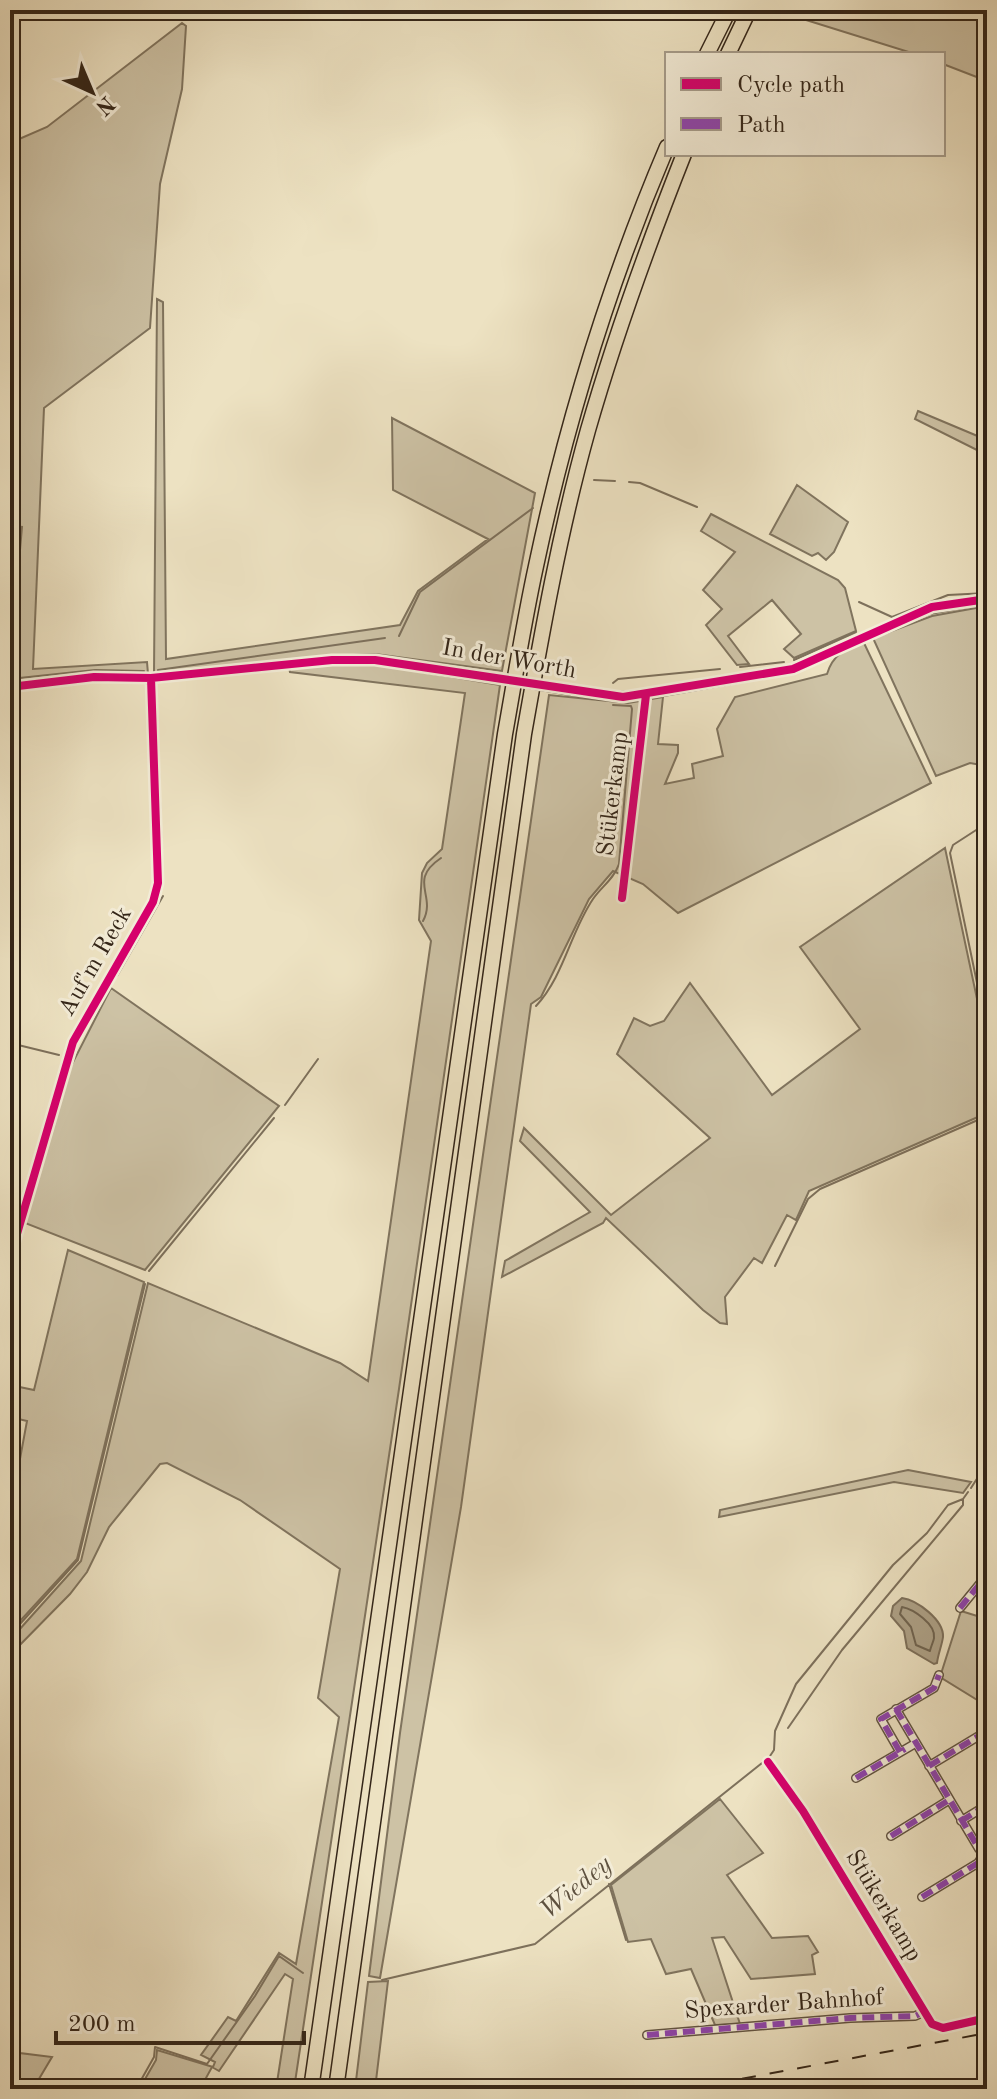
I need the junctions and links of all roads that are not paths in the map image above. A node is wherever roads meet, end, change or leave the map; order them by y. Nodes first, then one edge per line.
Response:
1 (729, 10) edge
2 (749, 10) edge
3 (708, 52) edge
4 (729, 52) edge
5 (665, 152) edge
6 (683, 156) edge
7 (987, 599) edge
8 (151, 678) junction
9 (10, 687) edge
10 (646, 695) junction
11 (622, 898) dead end
12 (10, 1258) edge
13 (987, 1575) edge
14 (960, 1608) dead end
15 (939, 1675) dead end
16 (896, 1709) junction
17 (987, 1731) edge
18 (916, 1743) junction
19 (900, 1752) junction
20 (768, 1762) dead end
21 (929, 1766) junction
22 (856, 1778) dead end
23 (949, 1800) junction
24 (987, 1805) edge
25 (961, 1821) junction
26 (891, 1836) dead end
27 (986, 1852) edge
28 (922, 1897) dead end
29 (924, 2012) junction
30 (987, 2018) edge
31 (647, 2035) dead end
32 (311, 2089) edge
33 (336, 2089) edge

1 - 3 highway
2 - 4 highway
5 - 32 highway
6 - 33 highway
7 - 10 street, In der Worth
8 - 9 street, In der Worth
8 - 10 street, In der Worth, bridge
8 - 12 street, Auf'm Reck
10 - 11 street, Stükerkamp
13 - 14 street
15 - 16 street
16 - 18 street
16 - 19 street
17 - 21 street
18 - 19 street
18 - 21 street
19 - 22 street
20 - 29 street, Stükerkamp
21 - 23 street
23 - 25 street
23 - 26 street
24 - 25 street
25 - 27 street
27 - 28 street
29 - 30 street
29 - 31 street, Spexarder Bahnhof

